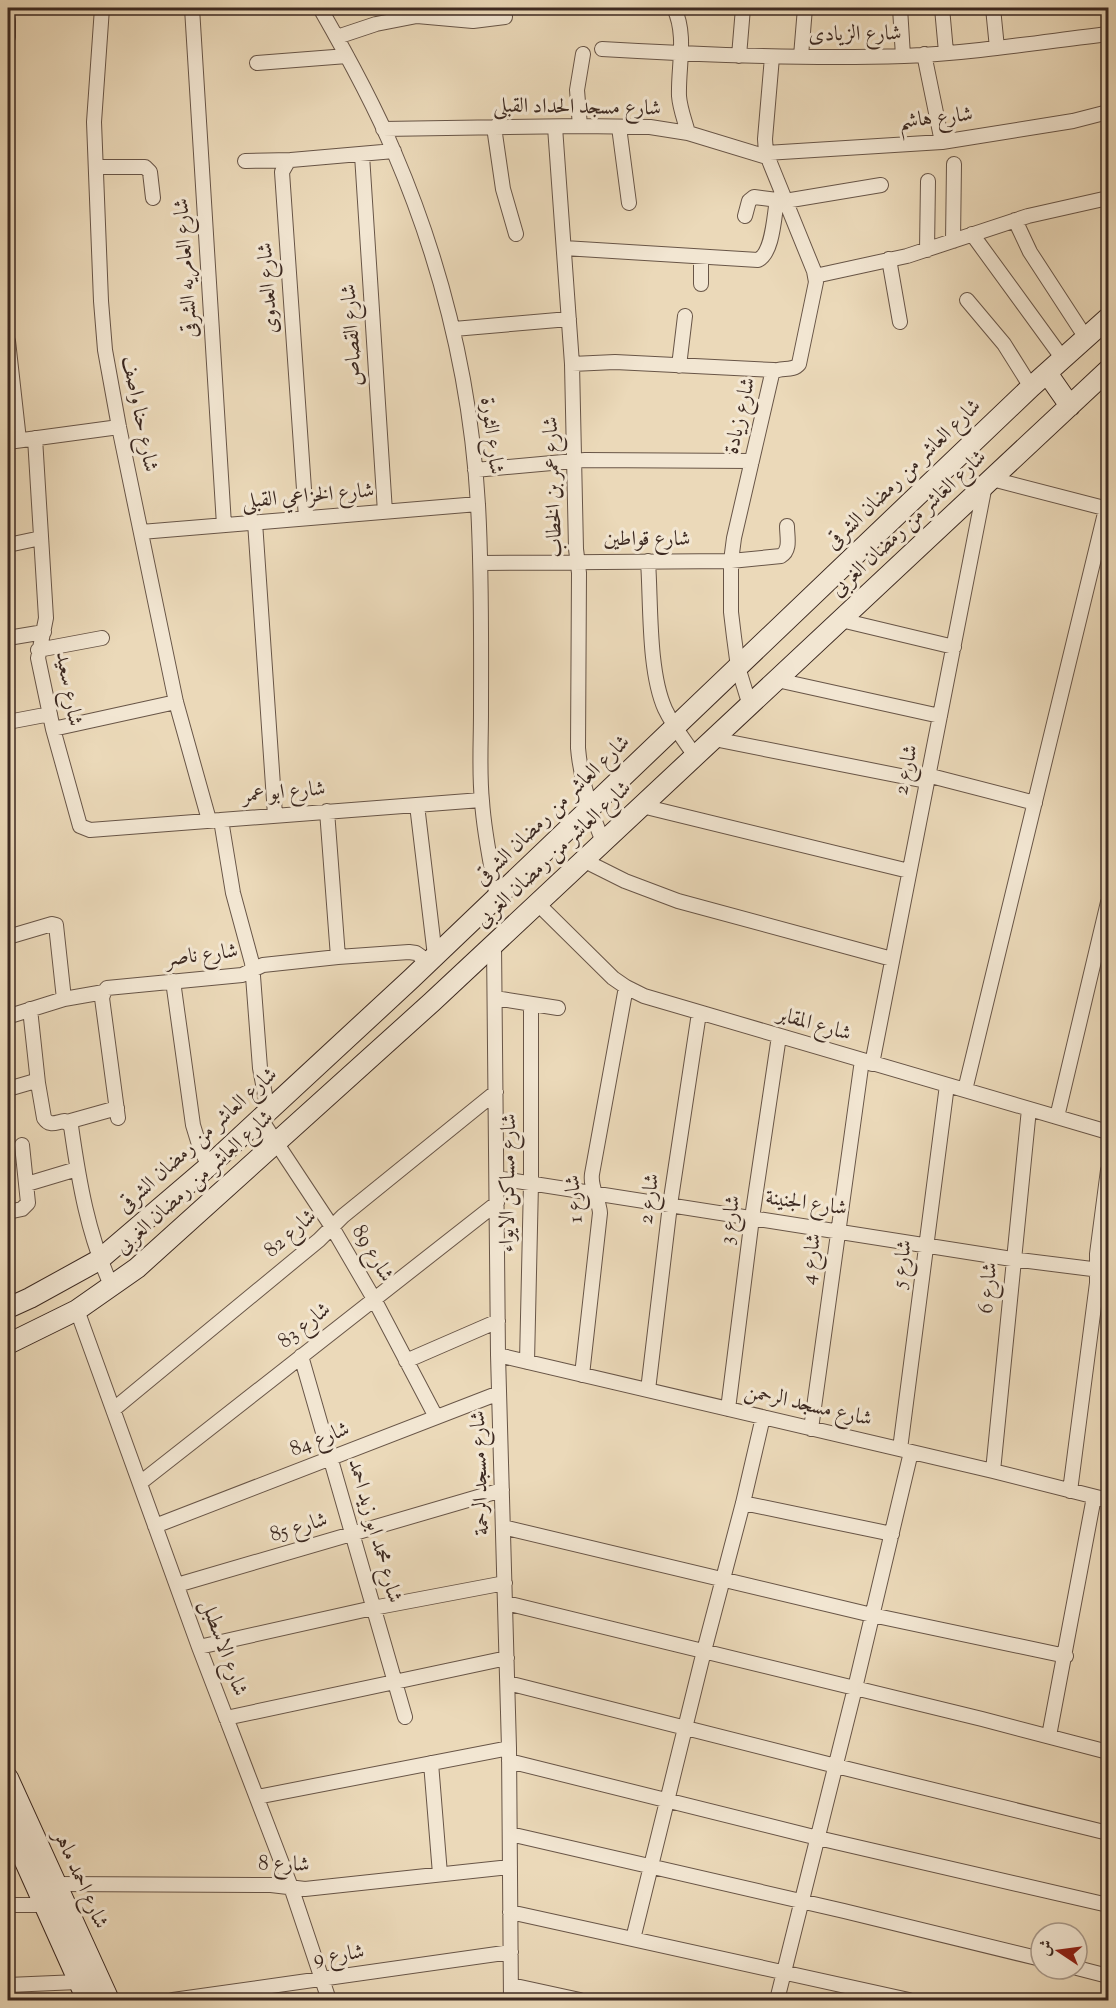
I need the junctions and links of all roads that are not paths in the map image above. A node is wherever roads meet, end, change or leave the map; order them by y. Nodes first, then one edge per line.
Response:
1 (102, 8) edge
2 (192, 8) edge
3 (321, 8) edge
4 (674, 8) edge
5 (743, 8) edge
6 (805, 8) edge
7 (900, 8) edge
8 (942, 8) edge
9 (993, 8) edge
10 (505, 17) dead end
11 (8, 21) edge
12 (1108, 34) edge
13 (8, 37) edge
14 (337, 37) junction
15 (997, 48) junction
16 (602, 49) dead end
17 (946, 52) junction
18 (682, 53) junction
19 (583, 54) dead end
20 (924, 54) junction
21 (347, 56) junction
22 (739, 56) junction
23 (801, 56) junction
24 (903, 56) junction
25 (772, 57) junction
26 (257, 63) dead end
27 (1108, 112) edge
28 (555, 126) junction
29 (580, 126) junction
30 (494, 127) junction
31 (619, 127) junction
32 (383, 129) junction
33 (688, 133) junction
34 (942, 142) junction
35 (394, 151) junction
36 (362, 155) junction
37 (766, 155) junction
38 (291, 160) junction
39 (245, 161) dead end
40 (954, 164) dead end
41 (96, 167) junction
42 (928, 181) dead end
43 (881, 185) dead end
44 (153, 198) dead end
45 (1108, 198) edge
46 (781, 201) junction
47 (629, 203) dead end
48 (745, 216) dead end
49 (1015, 220) junction
50 (516, 234) dead end
51 (972, 234) junction
52 (953, 241) junction
53 (564, 248) junction
54 (927, 250) junction
55 (701, 257) junction
56 (890, 259) junction
57 (815, 276) junction
58 (701, 284) dead end
59 (967, 300) dead end
60 (685, 316) dead end
61 (1108, 318) edge
62 (569, 319) junction
63 (900, 322) dead end
64 (454, 329) junction
65 (1086, 338) junction
66 (8, 340) edge
67 (1063, 358) junction
68 (572, 363) junction
69 (679, 366) junction
70 (774, 370) junction
71 (1108, 370) edge
72 (1047, 373) junction
73 (1031, 387) junction
74 (1070, 406) junction
75 (119, 427) junction
76 (35, 438) junction
77 (13, 441) edge
78 (573, 460) junction
79 (752, 461) junction
80 (475, 470) junction
81 (989, 482) junction
82 (478, 504) junction
83 (1108, 509) edge
84 (385, 512) junction
85 (306, 518) junction
86 (255, 522) junction
87 (224, 525) junction
88 (787, 526) dead end
89 (141, 532) junction
90 (41, 538) junction
91 (8, 545) edge
92 (648, 561) junction
93 (731, 561) junction
94 (481, 562) junction
95 (577, 562) junction
96 (842, 621) junction
97 (44, 632) junction
98 (8, 638) edge
99 (102, 638) dead end
100 (954, 647) junction
101 (38, 650) junction
102 (738, 667) junction
103 (777, 680) junction
104 (176, 702) junction
105 (750, 706) junction
106 (50, 714) junction
107 (940, 716) junction
108 (8, 722) edge
109 (675, 727) junction
110 (53, 729) junction
111 (714, 739) junction
112 (695, 756) junction
113 (926, 778) junction
114 (481, 800) junction
115 (1035, 803) junction
116 (417, 805) junction
117 (642, 806) junction
118 (589, 809) junction
119 (327, 811) junction
120 (275, 815) junction
121 (215, 820) junction
122 (90, 830) joint
123 (603, 842) junction
124 (583, 860) junction
125 (527, 868) junction
126 (909, 871) junction
127 (497, 897) junction
128 (542, 899) junction
129 (1108, 902) edge
130 (8, 937) edge
131 (494, 944) junction
132 (338, 957) junction
133 (432, 959) junction
134 (892, 959) junction
135 (253, 970) junction
136 (411, 979) junction
137 (173, 981) junction
138 (626, 987) junction
139 (104, 992) junction
140 (495, 998) junction
141 (64, 999) junction
142 (432, 1002) junction
143 (531, 1005) junction
144 (558, 1008) dead end
145 (30, 1009) junction
146 (8, 1013) edge
147 (699, 1013) junction
148 (779, 1036) junction
149 (867, 1062) junction
150 (38, 1083) junction
151 (947, 1085) junction
152 (8, 1089) edge
153 (965, 1090) junction
154 (496, 1092) junction
155 (1029, 1109) junction
156 (264, 1115) junction
157 (1057, 1117) junction
158 (67, 1122) junction
159 (1108, 1132) edge
160 (277, 1142) junction
161 (22, 1146) dead end
162 (209, 1166) junction
163 (77, 1168) junction
164 (1108, 1170) edge
165 (497, 1178) junction
166 (531, 1183) junction
167 (27, 1184) junction
168 (595, 1193) junction
169 (497, 1203) junction
170 (670, 1205) junction
171 (8, 1212) edge
172 (752, 1218) junction
173 (332, 1227) junction
174 (837, 1230) junction
175 (926, 1245) junction
176 (1012, 1259) junction
177 (99, 1260) junction
178 (1103, 1270) edge
179 (112, 1287) junction
180 (374, 1299) junction
181 (8, 1308) edge
182 (78, 1310) junction
183 (498, 1321) junction
184 (8, 1344) edge
185 (498, 1355) junction
186 (301, 1356) junction
187 (406, 1361) junction
188 (526, 1362) junction
189 (582, 1375) junction
190 (648, 1390) junction
191 (499, 1393) junction
192 (114, 1409) junction
193 (728, 1409) junction
194 (436, 1417) junction
195 (763, 1417) junction
196 (812, 1429) junction
197 (905, 1450) junction
198 (331, 1458) junction
199 (993, 1471) junction
200 (140, 1483) junction
201 (502, 1491) junction
202 (1070, 1491) junction
203 (1094, 1497) junction
204 (1108, 1500) edge
205 (743, 1503) junction
206 (155, 1526) junction
207 (503, 1527) junction
208 (892, 1534) junction
209 (352, 1535) junction
210 (722, 1580) junction
211 (505, 1583) junction
212 (177, 1585) junction
213 (506, 1604) junction
214 (373, 1608) junction
215 (872, 1615) junction
216 (199, 1647) junction
217 (704, 1651) junction
218 (1066, 1656) junction
219 (507, 1658) junction
220 (395, 1682) junction
221 (508, 1683) junction
222 (855, 1688) junction
223 (405, 1717) dead end
224 (226, 1718) junction
225 (686, 1728) junction
226 (1049, 1736) junction
227 (1108, 1752) edge
228 (509, 1754) junction
229 (430, 1763) junction
230 (836, 1766) junction
231 (8, 1778) edge
232 (257, 1797) junction
233 (667, 1800) junction
234 (8, 1827) edge
235 (1108, 1833) edge
236 (510, 1834) junction
237 (818, 1838) junction
238 (650, 1866) junction
239 (510, 1867) junction
240 (440, 1874) junction
241 (55, 1884) junction
242 (291, 1887) junction
243 (803, 1902) junction
244 (8, 1905) edge
245 (44, 1905) junction
246 (64, 1905) junction
247 (1108, 1905) edge
248 (510, 1912) junction
249 (633, 1939) junction
250 (511, 1953) junction
251 (1029, 1956) edge
252 (1089, 1971) edge
253 (784, 1973) junction
254 (1108, 1976) edge
255 (322, 1980) junction
256 (78, 1982) junction
257 (8, 1985) edge
258 (511, 1985) junction
259 (87, 2001) edge
260 (109, 2001) edge
261 (173, 2001) edge
262 (329, 2001) edge
263 (511, 2001) edge
264 (580, 2001) edge
265 (777, 2001) edge
266 (909, 2001) edge

1 - 41 street, شارع حنا واصف
2 - 87 street, شارع العامريه الشرقى
3 - 14 street, شارع الثورة
4 - 18 street
5 - 22 street
6 - 23 street
7 - 24 street
8 - 17 street
9 - 15 street
10 - 14 street
11 - 13 street
12 - 15 street, شارع الزيادى
14 - 21 street, شارع الثورة
15 - 17 street, شارع الزيادى
16 - 18 street, شارع الزيادى
17 - 20 street, شارع الزيادى
18 - 22 street, شارع الزيادى
18 - 33 street
19 - 29 street
20 - 24 street, شارع الزيادى
20 - 34 street
21 - 26 street
21 - 32 street, شارع الثورة
22 - 25 street, شارع الزيادى
23 - 24 street, شارع الزيادى
23 - 25 street, شارع الزيادى
25 - 37 street, شارع زيادة
27 - 34 street, شارع هاشم
28 - 29 street, شارع مسجد الحداد القبلى
28 - 30 street, شارع مسجد الحداد القبلى
28 - 53 street, شارع عمر بن الخطاب
29 - 31 street, شارع مسجد الحداد القبلى
30 - 32 street, شارع مسجد الحداد القبلى
30 - 50 street
31 - 33 street, شارع مسجد الحداد القبلى
31 - 47 street
32 - 35 street, شارع الثورة
33 - 37 street, شارع مسجد الحداد القبلى
34 - 37 street, شارع هاشم
35 - 36 street
35 - 64 street, شارع الثورة
36 - 38 street
36 - 84 street, شارع القصاص
37 - 46 street, شارع زيادة
38 - 39 street
38 - 85 street, شارع العدوى
40 - 52 street
41 - 44 street
41 - 75 street, شارع حنا واصف
42 - 54 street
43 - 46 street
45 - 49 street
46 - 48 street
46 - 55 street
46 - 57 street, شارع زيادة
49 - 51 street
49 - 65 street
51 - 52 street
51 - 67 street
52 - 54 street
53 - 55 street
53 - 62 street, شارع عمر بن الخطاب
54 - 56 street
55 - 58 street
56 - 57 street
56 - 63 street
57 - 70 street, شارع زيادة
59 - 73 street
60 - 69 street
61 - 65 street, شارع العاشر من رمضان الشرقى
62 - 64 street
62 - 68 street, شارع عمر بن الخطاب
64 - 80 street, شارع الثورة
65 - 67 street, شارع العاشر من رمضان الشرقى
66 - 77 street
67 - 72 street, شارع العاشر من رمضان الشرقى
68 - 69 street
68 - 78 street, شارع عمر بن الخطاب
69 - 70 street
70 - 79 street, شارع زيادة
71 - 74 street, شارع العاشر من رمضان الغربى
72 - 73 street, شارع العاشر من رمضان الشرقى
72 - 74 street
73 - 102 street, شارع العاشر من رمضان الشرقى
74 - 81 street, شارع العاشر من رمضان الغربى
75 - 76 street
75 - 89 street, شارع حنا واصف
76 - 77 street
76 - 90 street, شارع سعيد
78 - 79 street
78 - 80 street
78 - 95 street, شارع عمر بن الخطاب
79 - 93 street, شارع زيادة
80 - 82 street, شارع الثورة
81 - 83 street
81 - 96 street, شارع العاشر من رمضان الغربى
81 - 100 street, شارع 2
82 - 84 street, شارع الخزاعي القبلى
82 - 94 street, شارع الثورة
83 - 115 street
84 - 85 street, شارع الخزاعي القبلى
85 - 86 street, شارع الخزاعي القبلى
86 - 87 street, شارع الخزاعي القبلى
86 - 120 street
87 - 89 street, شارع الخزاعي القبلى
88 - 93 street, شارع قواطين
89 - 104 street, شارع حنا واصف
90 - 91 street
90 - 97 street, شارع سعيد
92 - 93 street, شارع قواطين
92 - 95 street, شارع قواطين
92 - 109 street
93 - 102 street, شارع زيادة
94 - 95 street, شارع قواطين
94 - 114 street, شارع الثورة
95 - 118 street, شارع عمر بن الخطاب
96 - 100 street
96 - 103 street, شارع العاشر من رمضان الغربى
97 - 98 street
97 - 101 street, شارع سعيد
99 - 101 street
100 - 107 street, شارع 2
101 - 106 street, شارع سعيد
102 - 105 street, شارع زيادة
102 - 109 street, شارع العاشر من رمضان الشرقى
103 - 105 street, شارع العاشر من رمضان الغربى
103 - 107 street
104 - 110 street
104 - 121 street, شارع حنا واصف
105 - 111 street, شارع العاشر من رمضان الغربى
106 - 108 street
106 - 110 street, شارع سعيد
107 - 113 street, شارع 2
109 - 112 street
109 - 118 street, شارع العاشر من رمضان الشرقى
110 - 122 street, شارع سعيد
111 - 112 street, شارع العاشر من رمضان الغربى
111 - 113 street
112 - 117 street, شارع العاشر من رمضان الغربى
113 - 115 street
113 - 126 street, شارع 2
114 - 116 street, شارع ابو عمر
114 - 127 street, شارع الثورة
115 - 153 street
116 - 119 street, شارع ابو عمر
116 - 133 street
117 - 123 street, شارع العاشر من رمضان الغربى
117 - 126 street
118 - 123 street, شارع عمر بن الخطاب
118 - 125 street, شارع العاشر من رمضان الشرقى
119 - 120 street, شارع ابو عمر
119 - 132 street
120 - 121 street, شارع ابو عمر
121 - 122 street, شارع ابو عمر
121 - 135 street, شارع حنا واصف
123 - 124 street, شارع العاشر من رمضان الغربى
124 - 128 street, شارع العاشر من رمضان الغربى
124 - 134 street
125 - 127 street, شارع العاشر من رمضان الشرقى
125 - 128 street
126 - 134 street, شارع 2
127 - 133 street, شارع العاشر من رمضان الشرقى
128 - 131 street, شارع العاشر من رمضان الغربى
128 - 138 street, شارع المقابر
129 - 157 street
130 - 141 street
131 - 140 street, شارع مسجد الرحمة
131 - 142 street, شارع العاشر من رمضان الغربى
132 - 133 street, شارع ناصر
132 - 135 street, شارع ناصر
133 - 136 street, شارع العاشر من رمضان الشرقى
134 - 149 street, شارع 2
135 - 137 street, شارع ناصر
135 - 156 street, شارع حنا واصف
136 - 142 street
136 - 156 street, شارع العاشر من رمضان الشرقى
137 - 139 street, شارع ناصر
137 - 162 street
138 - 147 street, شارع المقابر
138 - 168 street, شارع 1
139 - 141 street, شارع ناصر
139 - 158 street
140 - 143 street
140 - 154 street, شارع مسجد الرحمة
141 - 145 street, شارع ناصر
142 - 160 street, شارع العاشر من رمضان الغربى
143 - 144 street
143 - 166 street, شارع مساكن الايواء
145 - 146 street, شارع ناصر
145 - 150 street
147 - 148 street, شارع المقابر
147 - 170 street, شارع 2
148 - 149 street, شارع المقابر
148 - 172 street, شارع 3
149 - 151 street, شارع المقابر
149 - 174 street, شارع 4
150 - 152 street
150 - 158 street
151 - 153 street, شارع المقابر
151 - 175 street, شارع 5
153 - 155 street, شارع المقابر
154 - 165 street, شارع مسجد الرحمة
154 - 173 street, شارع 82
155 - 157 street, شارع المقابر
155 - 176 street, شارع 6
156 - 160 street, شارع 89
156 - 162 street, شارع العاشر من رمضان الشرقى
157 - 159 street, شارع المقابر
158 - 163 street
160 - 173 street, شارع 89
160 - 179 street, شارع العاشر من رمضان الغربى
161 - 167 street
162 - 177 street, شارع العاشر من رمضان الشرقى
163 - 167 street
163 - 177 street
164 - 178 street
165 - 166 street, شارع الجنينة
165 - 169 street, شارع مسجد الرحمة
166 - 168 street, شارع الجنينة
166 - 188 street, شارع مساكن الايواء
167 - 171 street
168 - 170 street, شارع الجنينة
168 - 189 street, شارع 1
169 - 180 street, شارع 83
169 - 183 street, شارع مسجد الرحمة
170 - 172 street, شارع الجنينة
170 - 190 street, شارع 2
172 - 174 street, شارع الجنينة
172 - 193 street, شارع 3
173 - 180 street, شارع 89
173 - 192 street, شارع 82
174 - 175 street, شارع الجنينة
174 - 196 street, شارع 4
175 - 176 street, شارع الجنينة
175 - 197 street, شارع 5
176 - 178 street, شارع الجنينة
176 - 199 street, شارع 6
177 - 179 street
177 - 181 street, شارع العاشر من رمضان الشرقى
178 - 202 street
179 - 182 street, شارع العاشر من رمضان الغربى
180 - 186 street, شارع 83
180 - 187 street, شارع 89
182 - 184 street, شارع العاشر من رمضان الغربى
182 - 192 street, شارع الاسطبل
183 - 185 street, شارع مسجد الرحمة
183 - 187 street
185 - 188 street, شارع مسجد الرحمن
185 - 191 street, شارع مسجد الرحمة
186 - 198 street, شارع محمد ابو زيد احمد
186 - 200 street, شارع 83
187 - 194 street, شارع 89
188 - 189 street, شارع مسجد الرحمن
189 - 190 street, شارع مسجد الرحمن
190 - 193 street, شارع مسجد الرحمن
191 - 194 street, شارع 84
191 - 201 street, شارع مسجد الرحمة
192 - 200 street, شارع الاسطبل
193 - 195 street, شارع مسجد الرحمن
194 - 198 street, شارع 84
195 - 196 street, شارع مسجد الرحمن
195 - 205 street
196 - 197 street, شارع مسجد الرحمن
197 - 199 street, شارع مسجد الرحمن
197 - 208 street, شارع 5
198 - 206 street, شارع 84
198 - 209 street, شارع محمد ابو زيد احمد
199 - 202 street, شارع مسجد الرحمن
200 - 206 street, شارع الاسطبل
201 - 207 street, شارع مسجد الرحمة
201 - 209 street, شارع 85
202 - 203 street, شارع مسجد الرحمن
203 - 204 street, شارع مسجد الرحمن
203 - 218 street
205 - 208 street
205 - 210 street
206 - 212 street, شارع الاسطبل
207 - 210 street
207 - 211 street, شارع مسجد الرحمة
208 - 215 street, شارع 5
209 - 212 street, شارع 85
209 - 214 street, شارع محمد ابو زيد احمد
210 - 215 street
210 - 217 street
211 - 213 street, شارع مسجد الرحمة
211 - 214 street
212 - 216 street, شارع الاسطبل
213 - 217 street
213 - 219 street, شارع مسجد الرحمة
214 - 216 street
214 - 220 street, شارع محمد ابو زيد احمد
215 - 218 street
215 - 222 street, شارع 5
216 - 224 street, شارع الاسطبل
217 - 222 street
217 - 225 street
218 - 226 street
219 - 220 street
219 - 221 street, شارع مسجد الرحمة
220 - 223 street, شارع محمد ابو زيد احمد
220 - 224 street
221 - 225 street
221 - 228 street, شارع مسجد الرحمة
222 - 226 street
222 - 230 street, شارع 5
224 - 232 street, شارع الاسطبل
225 - 230 street
225 - 233 street
226 - 227 street
228 - 229 street
228 - 233 street
228 - 236 street, شارع مسجد الرحمة
229 - 232 street
229 - 240 street
230 - 235 street
230 - 237 street, شارع 5
231 - 241 street, شارع احمد ماهر
232 - 242 street, شارع الاسطبل
233 - 237 street
233 - 238 street
234 - 245 street, شارع احمد ماهر
236 - 238 street
236 - 239 street, شارع مسجد الرحمة
237 - 243 street, شارع 5
237 - 247 street
238 - 243 street
238 - 249 street
239 - 240 street, شارع 8
239 - 248 street, شارع مسجد الرحمة
240 - 242 street, شارع 8
241 - 242 street, شارع 8
241 - 246 street, شارع احمد ماهر
242 - 255 street, شارع الاسطبل
243 - 251 street
243 - 253 street, شارع 5
244 - 245 street
245 - 246 street
245 - 256 street, شارع احمد ماهر
246 - 260 street, شارع احمد ماهر
248 - 249 street
248 - 250 street, شارع مسجد الرحمة
249 - 253 street
250 - 255 street, شارع 9
250 - 258 street, شارع مسجد الرحمة
252 - 254 street
253 - 265 street, شارع 5
253 - 266 street
255 - 261 street, شارع 9
255 - 262 street, شارع الاسطبل
256 - 257 street
256 - 259 street, شارع احمد ماهر
258 - 263 street, شارع مسجد الرحمة
258 - 264 street

